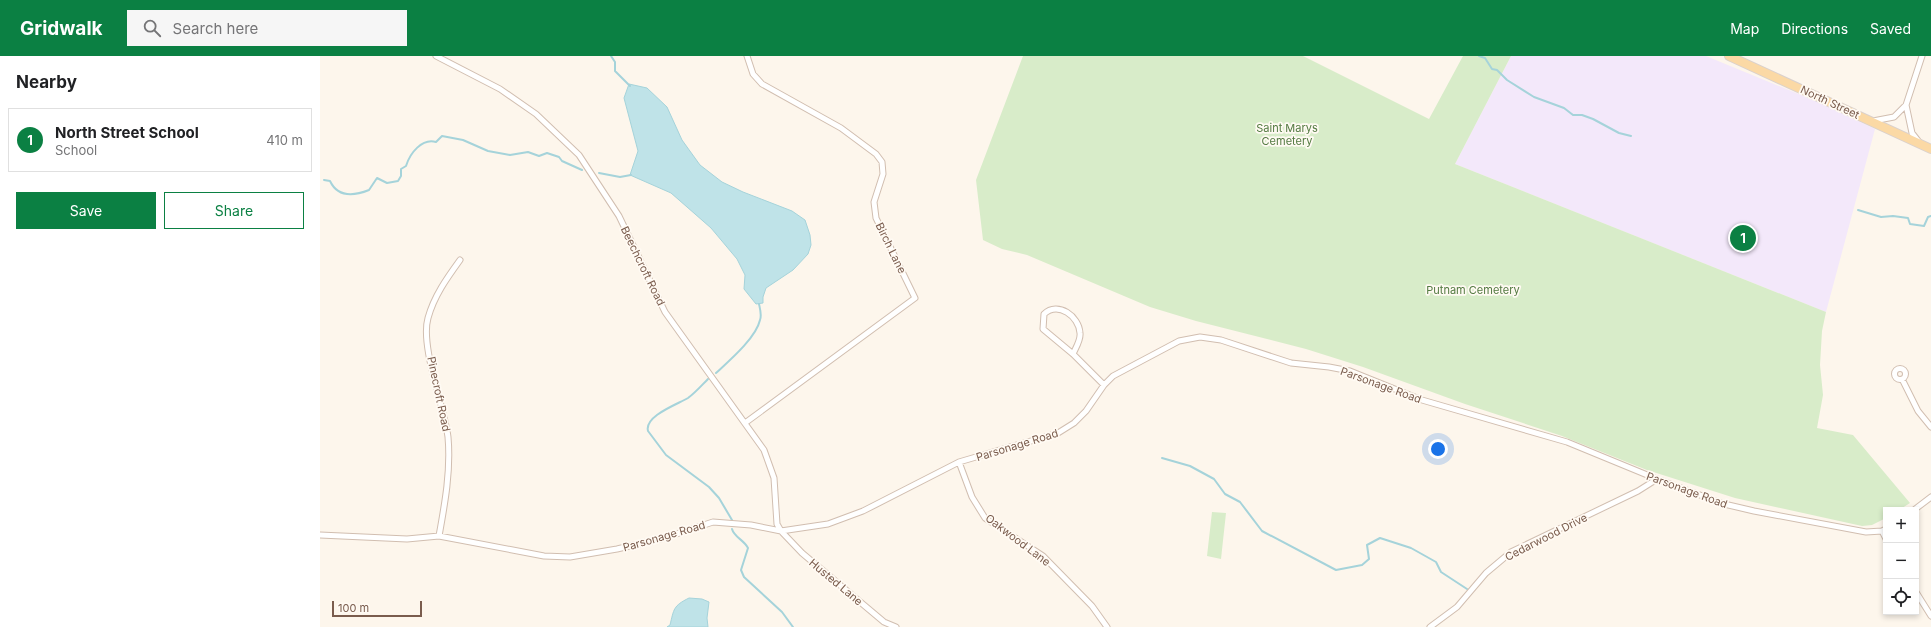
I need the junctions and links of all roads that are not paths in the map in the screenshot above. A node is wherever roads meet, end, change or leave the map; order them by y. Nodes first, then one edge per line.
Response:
1 (436, 56) edge
2 (747, 56) edge
3 (1730, 56) edge
4 (1922, 56) edge
5 (1906, 105) junction
6 (1873, 122) junction
7 (1919, 143) junction
8 (1931, 149) edge
9 (460, 260) dead end
10 (1073, 354) junction
11 (1902, 379) dead end
12 (1104, 385) junction
13 (745, 423) junction
14 (1931, 426) edge
15 (959, 462) junction
16 (1656, 479) junction
17 (1931, 497) edge
18 (1918, 507) edge
19 (1883, 530) edge
20 (780, 531) junction
21 (320, 535) edge
22 (439, 536) junction
23 (1919, 597) edge
24 (1931, 616) edge
25 (896, 627) edge
26 (1108, 627) edge
27 (1430, 627) edge

1 - 13 street, Beechcroft Road
2 - 13 street, Birch Lane
3 - 6 main road, North Street
4 - 5 street
5 - 6 street
5 - 7 street
6 - 7 main road, North Street
7 - 8 main road, North Street
9 - 22 street, Pinecroft Road
10 - 10 street
10 - 12 street
11 - 14 street
12 - 15 street, Parsonage Road
12 - 16 street, Parsonage Road
13 - 20 street, Beechcroft Road
15 - 20 street, Parsonage Road
15 - 26 street, Oakwood Lane
16 - 19 street, Parsonage Road
16 - 27 street, Cedarwood Drive
17 - 18 street
20 - 22 street, Parsonage Road
20 - 25 street, Husted Lane
21 - 22 street, Parsonage Road
23 - 24 street

